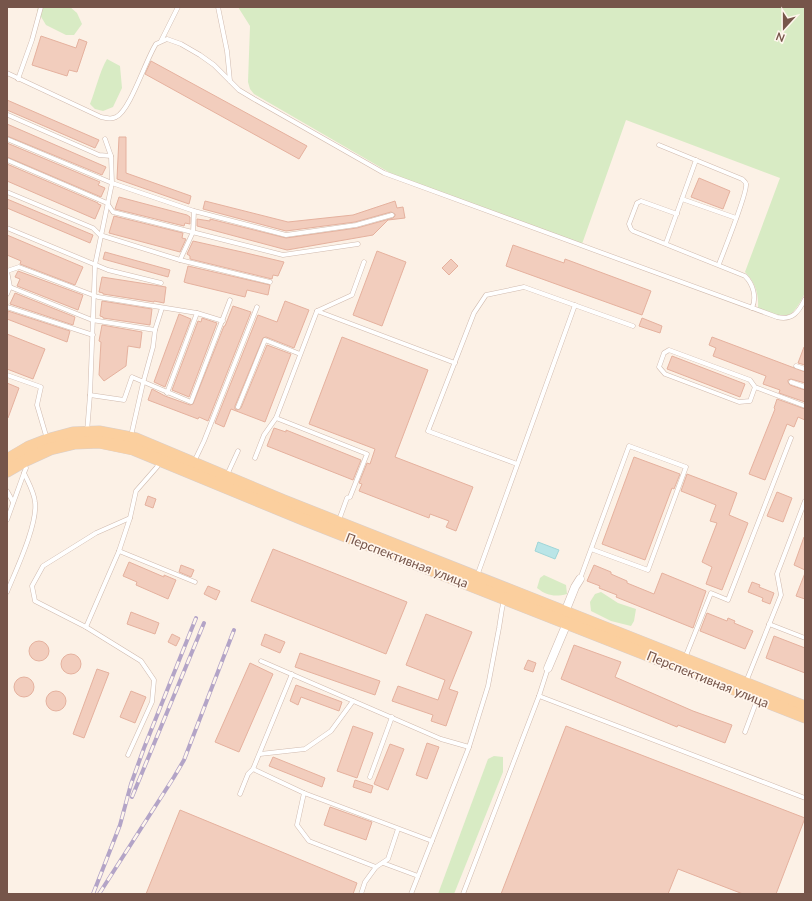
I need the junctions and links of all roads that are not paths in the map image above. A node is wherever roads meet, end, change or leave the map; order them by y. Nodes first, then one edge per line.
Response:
1 (41, 7) edge
2 (178, 7) edge
3 (218, 7) edge
4 (160, 41) junction
5 (7, 73) edge
6 (18, 79) junction
7 (230, 81) junction
8 (8, 115) dead end
9 (7, 139) edge
10 (106, 139) dead end
11 (659, 145) dead end
12 (111, 156) junction
13 (7, 160) edge
14 (696, 160) junction
15 (112, 183) junction
16 (7, 192) edge
17 (682, 199) junction
18 (107, 203) junction
19 (194, 211) junction
20 (677, 214) junction
21 (392, 215) dead end
22 (736, 218) junction
23 (7, 228) edge
24 (193, 232) junction
25 (100, 235) junction
26 (666, 243) junction
27 (358, 244) dead end
28 (180, 260) junction
29 (364, 262) dead end
30 (94, 264) junction
31 (719, 264) junction
32 (7, 271) edge
33 (270, 282) dead end
34 (161, 283) dead end
35 (10, 287) junction
36 (7, 294) edge
37 (93, 295) junction
38 (805, 299) edge
39 (230, 300) dead end
40 (575, 305) junction
41 (7, 306) edge
42 (257, 307) dead end
43 (162, 308) junction
44 (752, 308) junction
45 (317, 311) junction
46 (197, 313) junction
47 (92, 320) junction
48 (223, 321) junction
49 (633, 326) dead end
50 (155, 330) junction
51 (93, 335) junction
52 (300, 354) junction
53 (455, 363) junction
54 (796, 366) dead end
55 (805, 369) edge
56 (7, 375) edge
57 (790, 382) dead end
58 (143, 383) junction
59 (755, 387) junction
60 (805, 387) edge
61 (167, 393) junction
62 (90, 395) junction
63 (805, 406) edge
64 (238, 407) dead end
65 (276, 418) junction
66 (87, 432) junction
67 (131, 438) junction
68 (791, 438) dead end
69 (49, 444) junction
70 (238, 451) dead end
71 (162, 455) junction
72 (255, 458) dead end
73 (7, 460) edge
74 (22, 463) junction
75 (517, 464) junction
76 (191, 468) junction
77 (7, 471) edge
78 (224, 482) junction
79 (7, 491) edge
80 (13, 502) junction
81 (804, 505) edge
82 (130, 518) junction
83 (7, 520) edge
84 (338, 522) junction
85 (591, 549) junction
86 (119, 550) junction
87 (580, 578) joint
88 (475, 581) junction
89 (195, 582) dead end
90 (7, 592) edge
91 (507, 594) junction
92 (566, 617) junction
93 (769, 624) junction
94 (86, 627) junction
95 (805, 638) edge
96 (260, 661) dead end
97 (683, 663) junction
98 (548, 668) joint
99 (292, 674) junction
100 (744, 688) junction
101 (760, 694) junction
102 (540, 696) junction
103 (353, 701) junction
104 (805, 706) edge
105 (805, 717) edge
106 (392, 718) junction
107 (746, 732) dead end
108 (469, 747) junction
109 (260, 754) junction
110 (128, 755) dead end
111 (253, 769) junction
112 (370, 777) dead end
113 (304, 793) junction
114 (240, 794) dead end
115 (805, 798) edge
116 (398, 829) junction
117 (432, 841) junction
118 (383, 863) junction
119 (376, 867) junction
120 (418, 876) junction
121 (361, 894) edge
122 (411, 894) edge
123 (463, 894) edge

1 - 6 lane
2 - 4 lane
3 - 7 lane
4 - 6 lane
4 - 7 lane
5 - 6 lane
7 - 44 lane
8 - 12 lane
9 - 15 lane
10 - 12 lane
11 - 14 lane
12 - 15 lane
13 - 18 lane
14 - 17 lane
14 - 22 lane
15 - 18 lane
15 - 19 lane
16 - 25 lane
17 - 20 lane
17 - 22 lane
18 - 24 lane
18 - 25 lane
19 - 21 lane
19 - 24 lane
20 - 26 lane
20 - 26 lane
22 - 31 lane
23 - 30 lane
24 - 27 lane
24 - 28 lane
25 - 28 lane
25 - 30 lane
26 - 31 lane
28 - 33 lane
29 - 45 lane
30 - 34 lane
30 - 37 lane
31 - 44 lane
32 - 35 lane
32 - 37 lane
35 - 36 lane
35 - 47 lane
37 - 43 lane
37 - 47 lane
38 - 44 lane
39 - 48 lane
40 - 49 lane
40 - 53 lane
40 - 75 lane
41 - 51 lane
42 - 76 lane
43 - 46 lane
43 - 50 lane
45 - 52 lane
45 - 53 lane
46 - 48 lane
46 - 61 lane
47 - 50 lane
47 - 51 lane
48 - 61 lane
50 - 58 lane
51 - 62 lane
52 - 64 lane
52 - 65 lane
53 - 75 lane
54 - 55 lane
56 - 69 lane
57 - 60 lane
58 - 61 lane
58 - 62 lane
58 - 67 lane
59 - 59 lane
59 - 63 lane
62 - 66 lane
65 - 72 lane
65 - 84 lane
66 - 67 main road, Перспективная улица
66 - 69 main road, Перспективная улица
67 - 71 main road, Перспективная улица
68 - 97 lane
69 - 71 main road, Перспективная улица
69 - 74 main road, Перспективная улица
70 - 78 lane
71 - 76 main road, Перспективная улица
71 - 82 lane
73 - 74 main road, Перспективная улица
74 - 77 main road, Перспективная улица
74 - 80 lane
74 - 90 lane
75 - 88 lane
76 - 78 main road, Перспективная улица
78 - 84 main road, Перспективная улица
78 - 88 main road, Перспективная улица
79 - 80 lane
80 - 83 lane
81 - 93 lane
82 - 86 lane
82 - 94 lane
84 - 88 main road, Перспективная улица
85 - 85 lane
85 - 87 lane
86 - 89 lane
86 - 94 lane
87 - 92 street
88 - 91 main road, Перспективная улица
91 - 92 main road, Перспективная улица
91 - 108 lane
92 - 97 main road, Перспективная улица
92 - 98 street
93 - 95 lane
93 - 100 lane
94 - 110 lane
96 - 99 lane
97 - 100 main road, Перспективная улица
98 - 102 lane
99 - 103 lane
99 - 109 lane
100 - 101 main road, Перспективная улица
101 - 104 main road, Перспективная улица
101 - 105 main road, Перспективная улица
101 - 107 lane
102 - 115 lane
102 - 123 lane
103 - 106 lane
103 - 109 lane
106 - 108 lane
106 - 112 lane
108 - 117 lane
109 - 111 lane
111 - 113 lane
111 - 114 lane
113 - 116 lane
113 - 119 lane
116 - 117 lane
116 - 118 lane
117 - 120 lane
118 - 119 lane
118 - 120 lane
119 - 121 lane
120 - 122 lane

